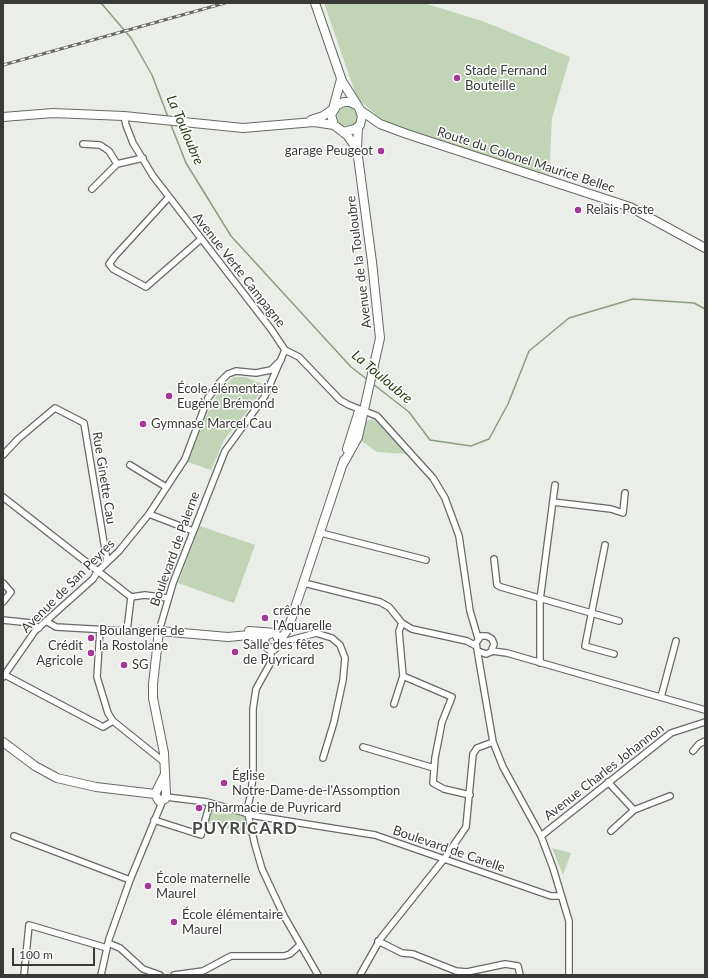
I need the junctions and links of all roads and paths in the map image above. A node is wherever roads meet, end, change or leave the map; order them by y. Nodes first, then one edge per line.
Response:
1 (318, 5) edge
2 (341, 80) junction
3 (335, 107) junction
4 (359, 108) junction
5 (124, 116) junction
6 (3, 117) edge
7 (299, 123) junction
8 (380, 124) junction
9 (334, 125) junction
10 (359, 126) junction
11 (343, 132) junction
12 (83, 144) dead end
13 (357, 148) junction
14 (143, 158) junction
15 (117, 164) junction
16 (92, 189) dead end
17 (169, 197) junction
18 (201, 239) junction
19 (705, 248) edge
20 (285, 350) junction
21 (281, 360) junction
22 (361, 410) junction
23 (3, 456) edge
24 (130, 465) dead end
25 (555, 485) dead end
26 (166, 487) junction
27 (625, 493) dead end
28 (3, 497) edge
29 (552, 502) junction
30 (149, 514) junction
31 (193, 531) junction
32 (321, 533) junction
33 (605, 545) dead end
34 (494, 559) dead end
35 (426, 560) dead end
36 (107, 561) junction
37 (98, 570) junction
38 (3, 583) edge
39 (304, 583) junction
40 (131, 597) junction
41 (167, 598) junction
42 (540, 600) junction
43 (3, 602) edge
44 (591, 613) junction
45 (3, 620) edge
46 (46, 621) junction
47 (618, 621) dead end
48 (402, 623) junction
49 (39, 628) junction
50 (100, 630) junction
51 (159, 631) junction
52 (127, 632) junction
53 (235, 637) junction
54 (277, 637) junction
55 (264, 640) junction
56 (676, 641) dead end
57 (479, 642) junction
58 (494, 644) junction
59 (271, 649) junction
60 (490, 652) junction
61 (505, 652) junction
62 (614, 654) dead end
63 (540, 663) junction
64 (481, 668) junction
65 (4, 676) edge
66 (403, 676) junction
67 (661, 697) junction
68 (394, 704) dead end
69 (705, 710) edge
70 (113, 721) junction
71 (705, 722) edge
72 (705, 741) edge
73 (3, 742) edge
74 (493, 742) junction
75 (363, 747) dead end
76 (694, 751) dead end
77 (323, 758) dead end
78 (164, 762) junction
79 (434, 768) junction
80 (608, 782) junction
81 (160, 795) junction
82 (470, 795) junction
83 (670, 796) dead end
84 (210, 803) junction
85 (634, 810) junction
86 (248, 813) junction
87 (154, 820) junction
88 (611, 831) dead end
89 (14, 836) dead end
90 (541, 836) junction
91 (444, 859) junction
92 (130, 880) junction
93 (561, 896) junction
94 (378, 941) junction
95 (300, 945) junction
96 (108, 946) junction
97 (24, 975) edge
98 (101, 975) edge
99 (160, 975) edge
100 (174, 975) edge
101 (318, 975) edge
102 (360, 975) edge
103 (520, 975) edge
104 (569, 975) edge

1 - 2 street
2 - 3 street
2 - 4 street
3 - 4 street
3 - 7 street
3 - 9 street
4 - 8 street, Route du Colonel Maurice Bellec
4 - 10 street
5 - 6 street
5 - 7 street
5 - 14 street, Avenue Verte Campagne
7 - 9 street
8 - 10 street, Route du Colonel Maurice Bellec
8 - 19 street, Route du Colonel Maurice Bellec
9 - 11 street
10 - 11 street
10 - 13 street, Avenue de la Touloubre
11 - 13 street
12 - 15 street
13 - 22 street, Avenue de la Touloubre
14 - 15 street
14 - 17 street, Avenue Verte Campagne
15 - 16 street
17 - 18 street, Avenue Verte Campagne
17 - 18 street
18 - 20 street, Avenue Verte Campagne
20 - 21 street, Boulevard de Palerne
20 - 22 street, Avenue Verte Campagne
21 - 26 street, Avenue de San Peyres
21 - 31 street, Boulevard de Palerne
22 - 32 street, Avenue de la Touloubre
22 - 57 street, Avenue Verte Campagne
23 - 36 street, Rue Ginette Cau
24 - 26 street
25 - 29 street
26 - 30 street, Avenue de San Peyres
27 - 29 street
28 - 37 street
29 - 42 street
30 - 31 street
30 - 36 street, Avenue de San Peyres
31 - 41 street, Boulevard de Palerne
32 - 35 street
32 - 39 street, Avenue de la Touloubre
33 - 44 street
34 - 42 street
36 - 37 street, Avenue de San Peyres
37 - 40 street
37 - 46 street, Avenue de San Peyres
38 - 43 street
39 - 48 street
39 - 54 street, Avenue de la Touloubre
40 - 41 street
40 - 52 street
41 - 51 street, Boulevard de Palerne
42 - 44 street
42 - 63 street
44 - 47 street
44 - 62 street
45 - 49 street
46 - 49 street, Avenue de San Peyres
46 - 50 street
48 - 57 street
48 - 66 street
49 - 65 street, Avenue de San Peyres
50 - 52 street
50 - 70 street
51 - 52 street
51 - 53 street
51 - 78 street, Boulevard de Palerne
53 - 54 street
53 - 55 street
54 - 55 street
54 - 59 street
54 - 77 street
55 - 59 street
56 - 67 street
57 - 58 street, Avenue Verte Campagne
57 - 60 street
57 - 64 street
58 - 60 street
58 - 61 street, Avenue Verte Campagne
59 - 86 street
60 - 61 street
60 - 64 street
61 - 63 street
63 - 67 street
64 - 74 street
65 - 70 street
66 - 68 street
66 - 79 street
67 - 69 street
70 - 78 street
71 - 80 street, Avenue Charles Johannon
72 - 76 street
73 - 81 street
74 - 82 street
74 - 90 street
75 - 79 street
78 - 81 street, Boulevard de Palerne
79 - 82 street
80 - 85 street
80 - 90 street, Avenue Charles Johannon
81 - 84 street, Boulevard de Carelle
81 - 87 street
82 - 91 street
83 - 85 street
84 - 86 street, Boulevard de Carelle
84 - 87 street
85 - 88 street
86 - 91 street, Boulevard de Carelle
86 - 95 street
87 - 92 street
89 - 92 street
90 - 93 street
91 - 93 street, Boulevard de Carelle
91 - 94 street
92 - 96 street
93 - 104 street
94 - 102 street
94 - 103 street
95 - 100 street
95 - 101 street
96 - 97 street
96 - 98 street
96 - 99 street

